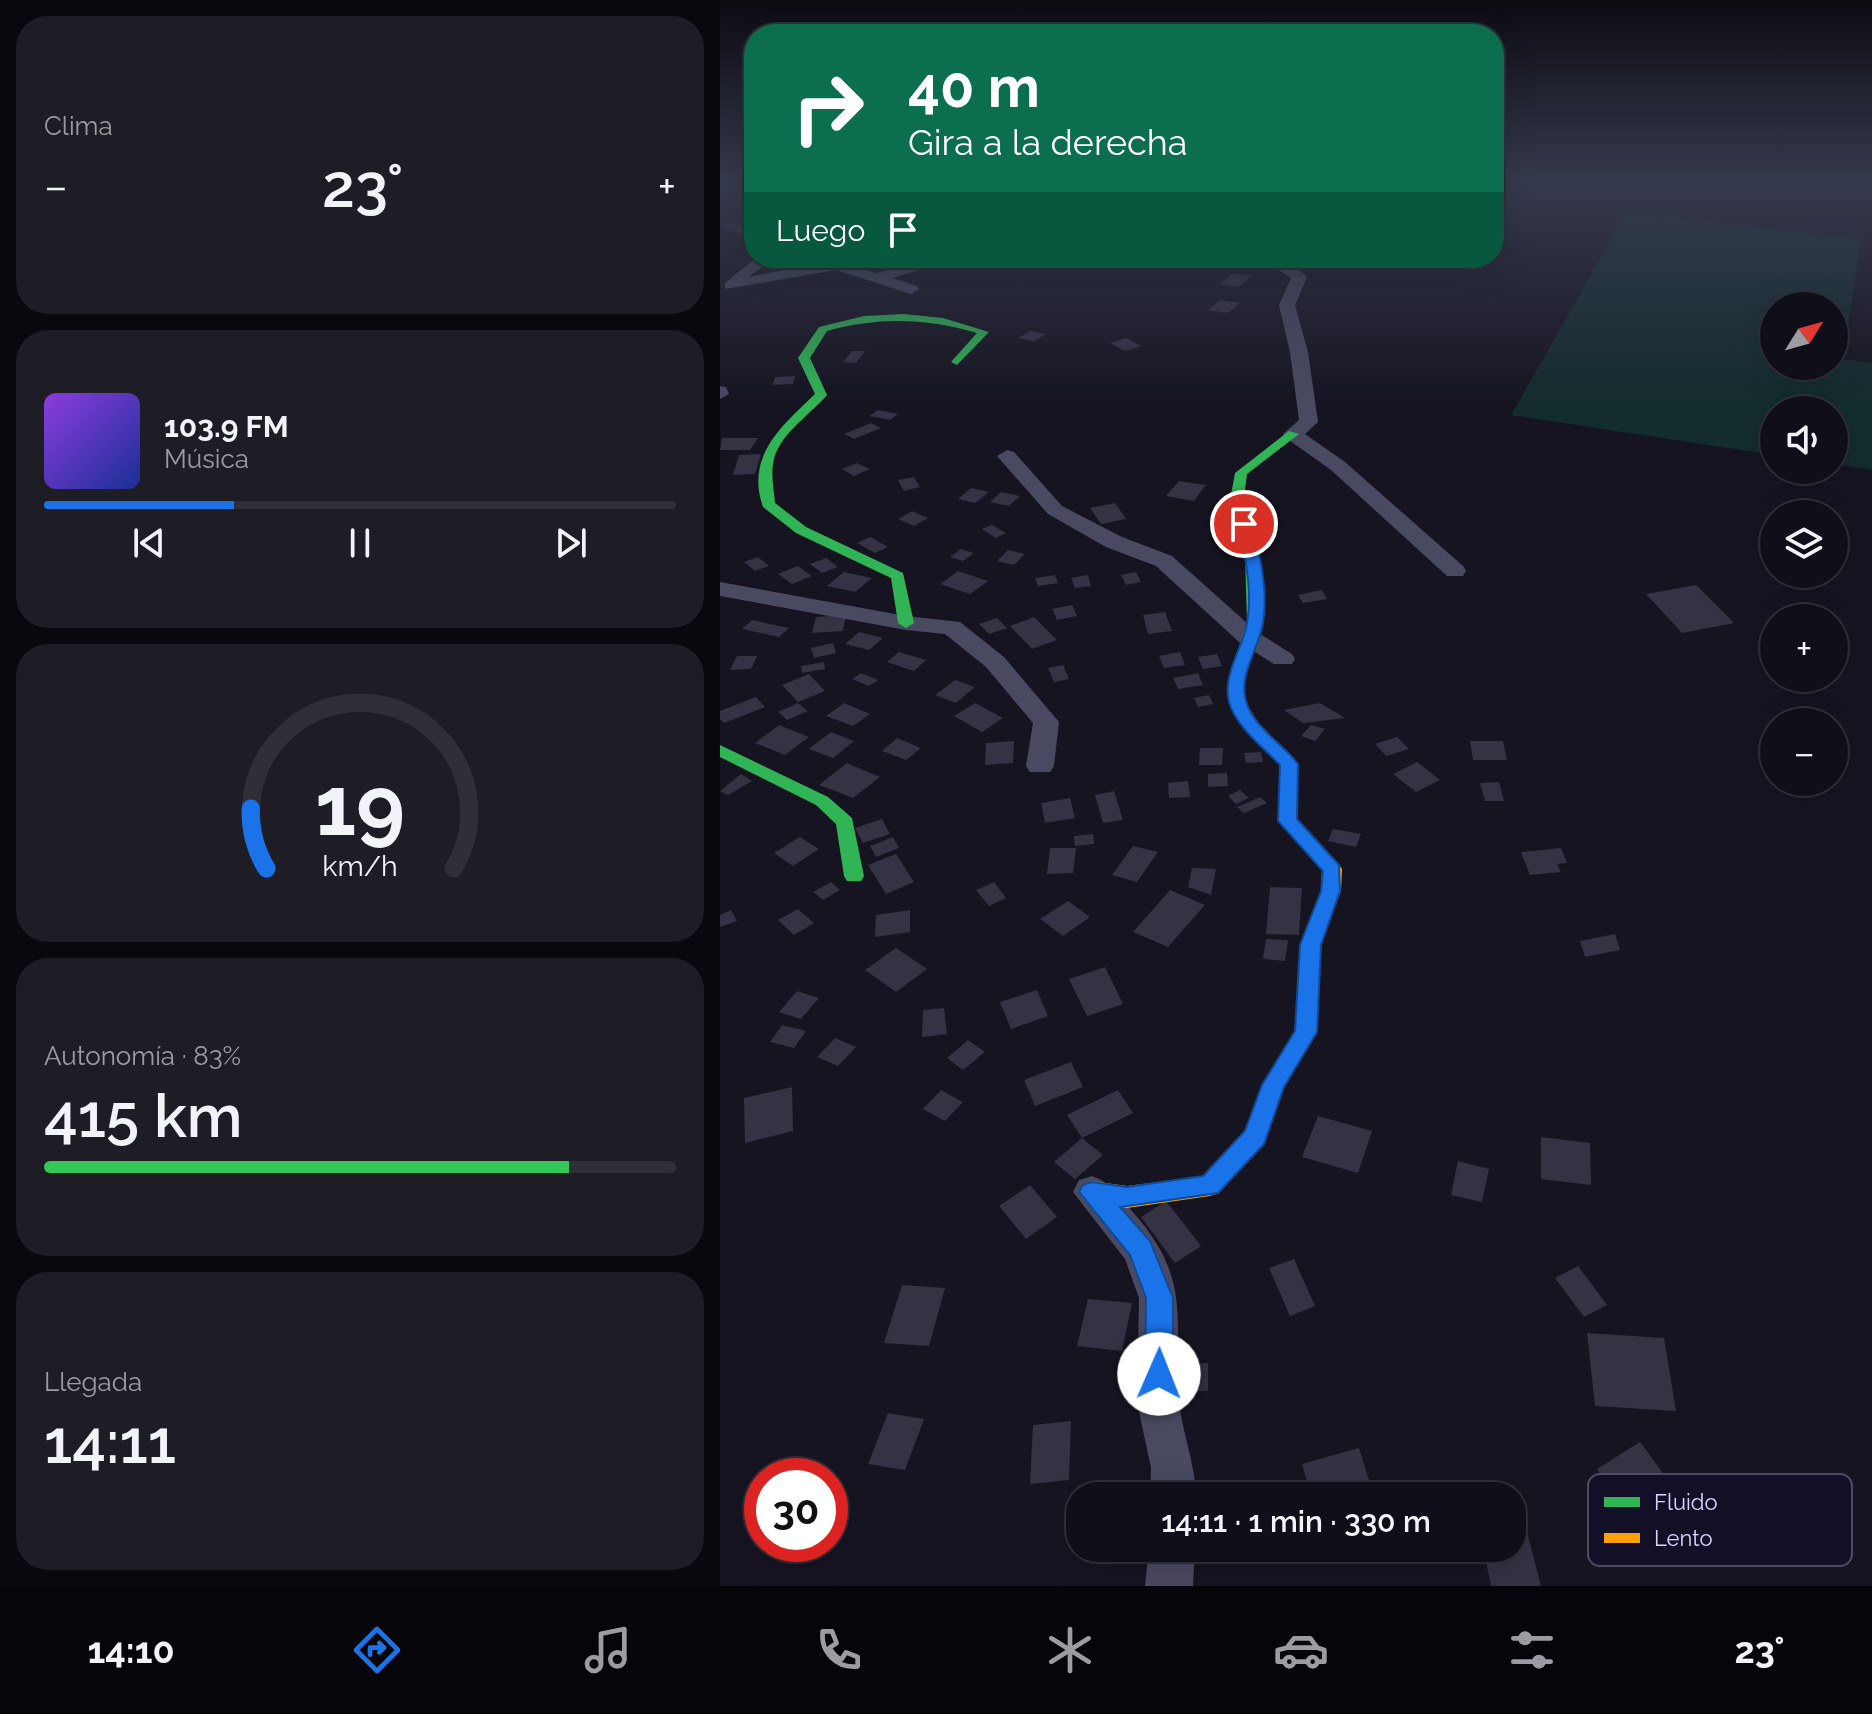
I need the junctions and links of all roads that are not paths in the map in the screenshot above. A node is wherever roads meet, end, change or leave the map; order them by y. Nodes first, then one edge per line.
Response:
1 (749, 268) edge
2 (816, 268) edge
3 (842, 268) edge
4 (913, 268) edge
5 (1286, 268) edge
6 (881, 276) junction
7 (726, 289) edge
8 (911, 289) dead end
9 (957, 362) dead end
10 (1293, 434) junction
11 (1007, 456) dead end
12 (1455, 571) dead end
13 (720, 589) edge
14 (906, 623) junction
15 (1248, 637) junction
16 (1283, 659) dead end
17 (720, 750) edge
18 (1040, 766) dead end
19 (854, 876) dead end
20 (1092, 1192) joint
21 (1173, 1482) edge
22 (1171, 1562) edge
23 (1169, 1586) edge

1 - 7 street
2 - 7 street
3 - 6 street
4 - 6 street
5 - 10 street
6 - 8 street
9 - 14 street
10 - 12 street
10 - 15 street
11 - 15 street
13 - 14 street
14 - 18 street
15 - 16 street
15 - 20 street
17 - 19 street
20 - 21 street
22 - 23 street

